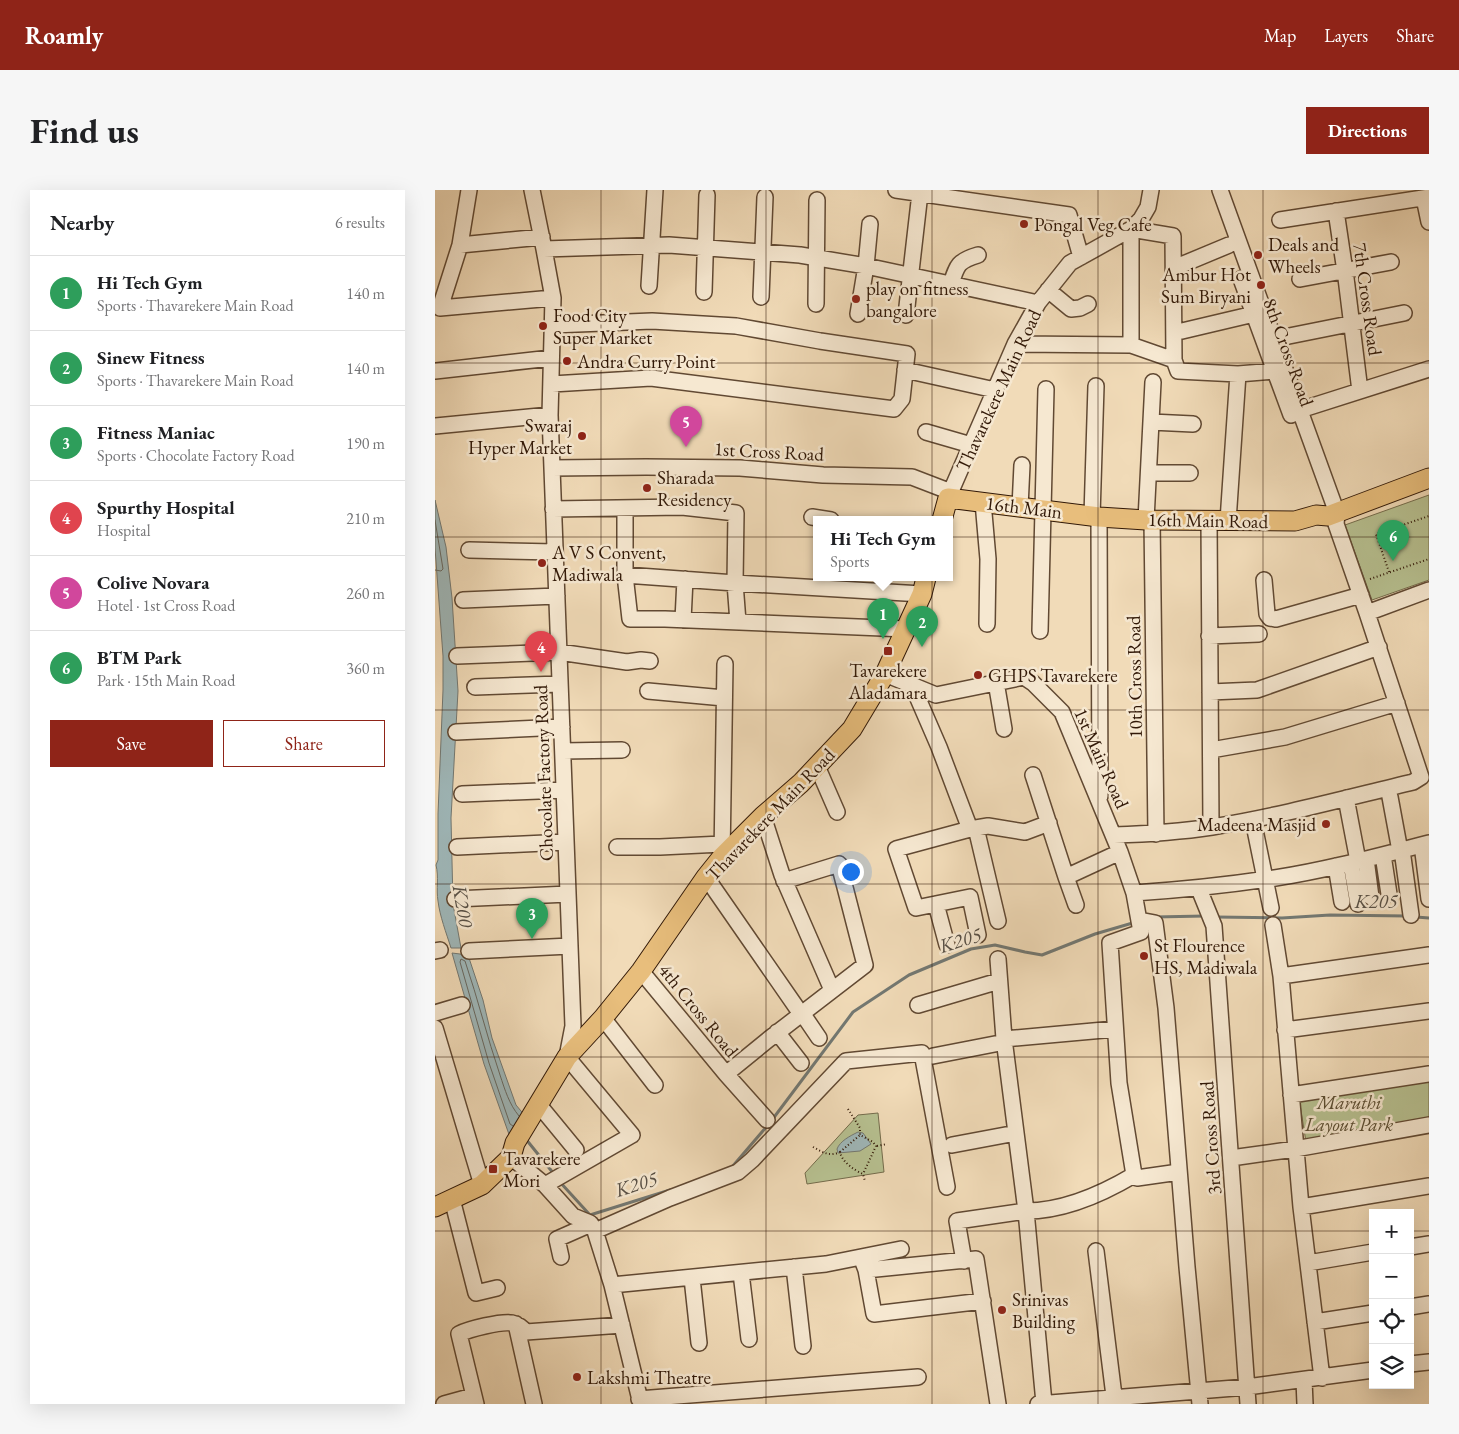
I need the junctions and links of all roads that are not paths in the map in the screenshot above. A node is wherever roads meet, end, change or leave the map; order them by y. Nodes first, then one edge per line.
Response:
1 (469, 190) edge
2 (531, 190) edge
3 (655, 190) edge
4 (896, 190) edge
5 (1151, 190) edge
6 (1209, 190) edge
7 (1220, 190) edge
8 (920, 193) junction
9 (707, 195) dead end
10 (765, 197) dead end
11 (1427, 198) edge
12 (817, 200) dead end
13 (1336, 212) junction
14 (1280, 220) dead end
15 (1429, 222) edge
16 (870, 224) dead end
17 (1131, 229) junction
18 (543, 243) junction
19 (460, 245) junction
20 (1229, 245) junction
21 (651, 246) junction
22 (706, 248) junction
23 (763, 252) junction
24 (978, 255) dead end
25 (817, 257) junction
26 (1081, 257) junction
27 (1391, 262) dead end
28 (1181, 264) dead end
29 (866, 266) junction
30 (1345, 270) junction
31 (911, 275) junction
32 (1300, 279) dead end
33 (951, 284) junction
34 (649, 286) dead end
35 (1047, 290) junction
36 (703, 292) dead end
37 (761, 297) dead end
38 (553, 298) junction
39 (1038, 303) junction
40 (816, 304) dead end
41 (1088, 304) dead end
42 (1404, 313) dead end
43 (858, 314) dead end
44 (1254, 314) junction
45 (905, 316) dead end
46 (1351, 324) junction
47 (553, 325) junction
48 (1183, 331) dead end
49 (1274, 339) junction
50 (1015, 344) junction
51 (1131, 345) junction
52 (551, 358) junction
53 (1174, 360) junction
54 (1429, 369) edge
55 (905, 370) junction
56 (435, 371) edge
57 (1274, 371) junction
58 (1239, 374) junction
59 (1153, 382) dead end
60 (552, 384) junction
61 (1096, 386) dead end
62 (1046, 389) dead end
63 (995, 390) junction
64 (1360, 391) junction
65 (1300, 410) junction
66 (550, 415) junction
67 (1151, 422) junction
68 (1193, 424) dead end
69 (435, 426) edge
70 (926, 432) dead end
71 (971, 446) junction
72 (1022, 465) dead end
73 (552, 468) junction
74 (1429, 468) edge
75 (1149, 473) junction
76 (1190, 474) dead end
77 (1429, 478) edge
78 (949, 495) junction
79 (983, 502) junction
80 (1020, 507) junction
81 (625, 508) junction
82 (553, 510) junction
83 (1044, 510) junction
84 (1330, 513) junction
85 (943, 516) edge
86 (1096, 517) junction
87 (1149, 520) junction
88 (1209, 521) junction
89 (1228, 521) junction
90 (469, 550) dead end
91 (555, 552) junction
92 (625, 575) junction
93 (685, 579) junction
94 (1264, 580) dead end
95 (735, 584) junction
96 (924, 586) edge
97 (1359, 589) junction
98 (1429, 590) edge
99 (557, 596) junction
100 (463, 600) dead end
101 (1367, 613) junction
102 (683, 620) junction
103 (738, 622) junction
104 (987, 624) dead end
105 (906, 629) junction
106 (1040, 631) dead end
107 (1259, 634) dead end
108 (1209, 636) junction
109 (1379, 648) junction
110 (559, 652) junction
111 (457, 656) dead end
112 (650, 662) dead end
113 (725, 664) dead end
114 (885, 674) junction
115 (996, 682) junction
116 (560, 684) junction
117 (475, 687) dead end
118 (913, 687) junction
119 (648, 691) dead end
120 (1210, 692) junction
121 (724, 698) junction
122 (1397, 703) junction
123 (562, 726) junction
124 (1004, 729) dead end
125 (457, 732) dead end
126 (622, 750) dead end
127 (1211, 750) junction
128 (563, 751) junction
129 (817, 766) junction
130 (1033, 775) dead end
131 (564, 790) junction
132 (462, 794) dead end
133 (1390, 797) dead end
134 (1346, 798) junction
135 (1101, 805) junction
136 (837, 812) dead end
137 (763, 816) junction
138 (1253, 820) junction
139 (1049, 824) junction
140 (1211, 827) junction
141 (973, 828) junction
142 (1156, 834) junction
143 (1113, 835) junction
144 (566, 842) junction
145 (1426, 844) edge
146 (457, 847) dead end
147 (617, 847) dead end
148 (722, 850) junction
149 (1401, 850) junction
150 (1120, 852) junction
151 (1383, 855) junction
152 (1359, 861) junction
153 (1336, 866) junction
154 (706, 877) junction
155 (1066, 877) junction
156 (784, 880) junction
157 (1265, 880) junction
158 (1199, 889) junction
159 (1134, 893) junction
160 (568, 894) junction
161 (1389, 894) dead end
162 (1371, 896) dead end
163 (455, 899) dead end
164 (1429, 899) edge
165 (1342, 902) dead end
166 (936, 904) junction
167 (1358, 904) dead end
168 (1076, 906) dead end
169 (1271, 908) dead end
170 (1411, 915) dead end
171 (1139, 920) junction
172 (999, 921) dead end
173 (1273, 925) dead end
174 (978, 935) dead end
175 (947, 945) dead end
176 (570, 946) junction
177 (469, 951) dead end
178 (1429, 955) edge
179 (998, 959) dead end
180 (641, 971) junction
181 (1281, 976) junction
182 (999, 981) junction
183 (832, 990) junction
184 (918, 1004) dead end
185 (462, 1006) dead end
186 (1429, 1011) edge
187 (435, 1013) edge
188 (801, 1014) junction
189 (603, 1018) junction
190 (435, 1028) edge
191 (1115, 1029) junction
192 (1285, 1030) junction
193 (777, 1032) junction
194 (819, 1038) dead end
195 (1005, 1041) junction
196 (933, 1056) dead end
197 (567, 1057) junction
198 (801, 1064) dead end
199 (725, 1074) junction
200 (1429, 1074) edge
201 (655, 1085) dead end
202 (1291, 1094) junction
203 (534, 1112) junction
204 (767, 1120) dead end
205 (1429, 1125) edge
206 (1016, 1133) junction
207 (952, 1145) dead end
208 (513, 1150) junction
209 (576, 1150) dead end
210 (1295, 1150) junction
211 (1231, 1158) junction
212 (1179, 1172) junction
213 (1134, 1175) junction
214 (482, 1185) junction
215 (545, 1185) junction
216 (1429, 1186) edge
217 (947, 1187) dead end
218 (443, 1203) edge
219 (1301, 1207) junction
220 (1026, 1210) junction
221 (592, 1226) junction
222 (1429, 1244) edge
223 (1414, 1246) edge
224 (901, 1249) dead end
225 (1096, 1251) dead end
226 (1369, 1253) edge
227 (561, 1256) dead end
228 (964, 1261) junction
229 (1308, 1263) junction
230 (864, 1264) junction
231 (795, 1267) junction
232 (741, 1273) junction
233 (692, 1278) junction
234 (612, 1285) junction
235 (497, 1288) dead end
236 (983, 1301) junction
237 (1429, 1304) edge
238 (1414, 1306) edge
239 (1369, 1314) edge
240 (1315, 1322) junction
241 (516, 1324) junction
242 (622, 1325) junction
243 (749, 1339) dead end
244 (699, 1343) dead end
245 (803, 1346) dead end
246 (1429, 1362) edge
247 (1414, 1364) edge
248 (1369, 1371) edge
249 (918, 1377) dead end
250 (1322, 1378) junction
251 (1304, 1380) junction
252 (1247, 1387) junction
253 (1199, 1397) edge
254 (474, 1400) edge
255 (640, 1401) edge
256 (1115, 1401) edge
257 (444, 1404) edge
258 (534, 1404) edge
259 (998, 1404) edge
260 (1038, 1404) edge
261 (1044, 1404) edge
262 (1248, 1404) edge
263 (1305, 1404) edge

1 - 19 street
2 - 18 street, Chocolate Factory Road
3 - 21 street
4 - 8 street
5 - 17 street, Thavarekere Main Road
6 - 20 street, 8th Cross Road
7 - 49 street, 8th Cross Road
8 - 26 street
8 - 31 street
9 - 22 street
10 - 23 street
11 - 13 street
11 - 15 street
12 - 25 street
13 - 14 street
13 - 30 street, 7th Cross Road
16 - 29 street
17 - 26 street, Thavarekere Main Road
17 - 51 street
17 - 53 street
18 - 19 street
18 - 21 street
18 - 38 street, Chocolate Factory Road
19 - 38 street
20 - 28 street
20 - 44 street, 8th Cross Road
21 - 22 street
21 - 34 street
22 - 23 street
22 - 36 street
23 - 25 street
23 - 37 street
24 - 33 street
25 - 29 street
25 - 40 street
26 - 35 street, Thavarekere Main Road
27 - 30 street
29 - 31 street
29 - 43 street
30 - 32 street
30 - 46 street, 7th Cross Road
31 - 33 street
31 - 45 street
33 - 39 street
35 - 39 street, Thavarekere Main Road
35 - 41 street
38 - 47 street, Chocolate Factory Road
39 - 50 street, Thavarekere Main Road
42 - 46 street
44 - 48 street
44 - 57 street, 8th Cross Road
46 - 49 street
46 - 64 street, 7th Cross Road
47 - 52 street, Chocolate Factory Road
47 - 55 street
49 - 65 street, 8th Cross Road
50 - 51 street
50 - 63 street, Thavarekere Main Road
51 - 53 street
52 - 56 street
52 - 60 street, Chocolate Factory Road
53 - 58 street
54 - 64 street
55 - 60 street
55 - 63 street
57 - 58 street
57 - 84 street, 8th Cross Road
58 - 89 street
59 - 67 street, 10th Cross Road
60 - 66 street, Chocolate Factory Road
61 - 86 street
62 - 83 street
63 - 71 street, Thavarekere Main Road
64 - 65 street
65 - 84 street, 8th Cross Road
66 - 69 street
66 - 73 street, Chocolate Factory Road
67 - 68 street
67 - 75 street, 10th Cross Road
70 - 71 street
71 - 78 street, Thavarekere Main Road
72 - 80 street
73 - 78 street, 1st Cross Road
73 - 82 street, Chocolate Factory Road
74 - 84 main road, 16th Main Road
75 - 76 street
75 - 87 street, 10th Cross Road
77 - 84 main road, 16th Main Road
78 - 79 main road, 16th Main
78 - 85 main road, Thavarekere Main Road
79 - 80 main road, 16th Main
79 - 104 street
80 - 83 main road, 16th Main
81 - 82 street
81 - 92 street
81 - 95 street
82 - 91 street, Chocolate Factory Road
83 - 86 main road, 16th Main
83 - 106 street
84 - 89 main road, 16th Main Road
84 - 97 street, 8th Cross Road
86 - 87 main road, 16th Main Road
86 - 135 street
87 - 88 main road, 16th Main Road
87 - 142 street, 10th Cross Road
88 - 89 main road, 16th Main Road
88 - 108 street
90 - 91 street
91 - 99 street, Chocolate Factory Road
92 - 93 street
92 - 102 street
93 - 95 street
93 - 102 street
94 - 97 street
95 - 96 street
95 - 103 street
96 - 105 main road, Thavarekere Main Road
97 - 101 street, 8th Cross Road
98 - 101 street
99 - 100 street
99 - 110 street, Chocolate Factory Road
101 - 109 street, 8th Cross Road
102 - 103 street
103 - 105 street
105 - 114 main road, Thavarekere Main Road
107 - 108 street
108 - 120 street
109 - 120 street
109 - 122 street, 8th Cross Road
110 - 111 street
110 - 112 street
110 - 116 street, Chocolate Factory Road
113 - 121 street
114 - 118 street, 1st Main Road
114 - 129 main road, Thavarekere Main Road
115 - 118 street, 1st Main Road
115 - 124 street
115 - 135 street, 1st Main Road
116 - 117 street
116 - 123 street, Chocolate Factory Road
118 - 141 street
119 - 121 street
120 - 127 street
121 - 148 street
122 - 127 street
122 - 134 street, 8th Cross Road
123 - 125 street
123 - 128 street, Chocolate Factory Road
126 - 128 street
127 - 140 street
128 - 131 street, Chocolate Factory Road
129 - 136 street
129 - 137 main road, Thavarekere Main Road
130 - 139 street
131 - 132 street
131 - 144 street, Chocolate Factory Road
133 - 149 street
134 - 138 street
134 - 152 street
135 - 143 street, 1st Main Road
137 - 148 main road, Thavarekere Main Road
137 - 156 street
138 - 140 street
138 - 157 street
139 - 141 street
139 - 155 street
140 - 142 street
141 - 166 street
141 - 172 street
142 - 143 street
143 - 150 street, 1st Main Road
144 - 146 street
144 - 160 street, Chocolate Factory Road
145 - 149 street
145 - 164 street
147 - 148 street
148 - 154 main road, Thavarekere Main Road
149 - 151 street
149 - 170 street
150 - 155 street
150 - 159 street, 1st Main Road
151 - 152 street
151 - 161 street
152 - 153 street
152 - 162 street
152 - 167 street
153 - 157 street
153 - 165 street
154 - 180 main road, Thavarekere Main Road
154 - 188 street
155 - 168 street
156 - 183 street
156 - 183 street
157 - 158 street
157 - 169 street
158 - 159 street
158 - 211 street, 3rd Cross Road
159 - 171 street, 1st Main Road
160 - 163 street
160 - 176 street, Chocolate Factory Road
166 - 174 street
166 - 175 street
171 - 191 street
171 - 212 street
173 - 181 street
176 - 177 street
176 - 197 street, Chocolate Factory Road
178 - 181 street
179 - 182 street
180 - 189 main road, Thavarekere Main Road
180 - 199 street, 4th Cross Road
181 - 192 street
182 - 184 street
182 - 195 street
183 - 188 street
185 - 187 street
186 - 192 street
188 - 193 street
188 - 194 street
189 - 197 main road, Thavarekere Main Road
189 - 201 street
190 - 214 street
191 - 195 street
191 - 213 street
192 - 202 street
193 - 198 street
193 - 199 street
195 - 196 street
195 - 206 street
197 - 203 main road, Thavarekere Main Road
197 - 215 street
199 - 204 street, 4th Cross Road
200 - 202 street
202 - 210 street
203 - 208 main road, Thavarekere Main Road
203 - 209 street
205 - 210 street
206 - 207 street
206 - 220 street
208 - 214 main road, Thavarekere Main Road
208 - 215 street
210 - 211 street
210 - 219 street
211 - 252 street, 3rd Cross Road
212 - 213 street
212 - 253 street
213 - 220 street
214 - 218 main road, Thavarekere Main Road
215 - 221 street
216 - 219 street
217 - 221 street
218 - 235 street
219 - 229 street
220 - 228 street
220 - 261 street
221 - 227 street
221 - 234 street
222 - 223 street
224 - 230 street
225 - 256 street
226 - 229 street
228 - 230 street
228 - 236 street
229 - 240 street
230 - 231 street
230 - 236 street
231 - 232 street
231 - 245 street
232 - 233 street
232 - 243 street
233 - 234 street
233 - 244 street
234 - 242 street
236 - 259 street
237 - 238 street
239 - 240 street
240 - 250 street
241 - 242 street
241 - 254 street
241 - 258 street
242 - 255 street
246 - 247 street
248 - 250 street
249 - 255 street
250 - 251 street
251 - 252 street
251 - 263 street
252 - 253 street
252 - 262 street, 3rd Cross Road
253 - 256 street
254 - 257 street
256 - 261 street
260 - 261 street

